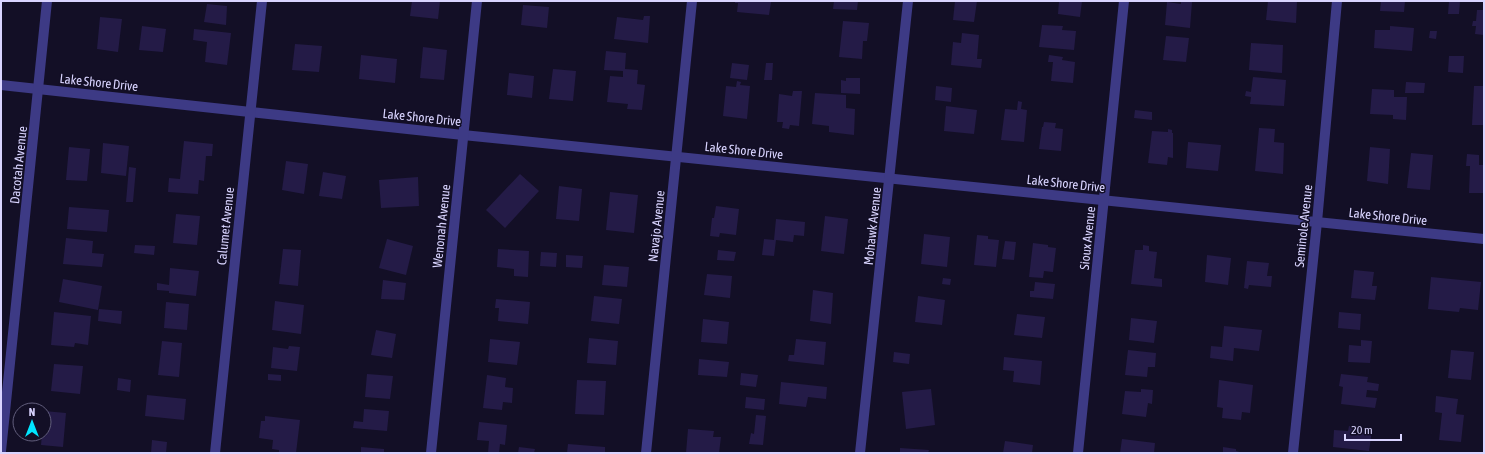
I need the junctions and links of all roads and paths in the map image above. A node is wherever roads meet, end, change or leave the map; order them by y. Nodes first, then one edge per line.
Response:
1 (47, 1) edge
2 (262, 1) edge
3 (477, 1) edge
4 (692, 1) edge
5 (908, 1) edge
6 (1124, 1) edge
7 (1337, 1) edge
8 (1, 85) edge
9 (39, 89) junction
10 (250, 111) junction
11 (463, 134) junction
12 (676, 156) junction
13 (890, 178) junction
14 (1103, 200) junction
15 (1317, 222) junction
16 (1484, 239) edge
17 (1, 451) edge
18 (215, 453) edge
19 (431, 453) edge
20 (646, 453) edge
21 (860, 453) edge
22 (1078, 453) edge
23 (1293, 453) edge

1 - 9 street, Dacotah Avenue
2 - 10 street, Calumet Avenue
3 - 11 street, Wenonah Avenue
4 - 12 street, Navajo Avenue
5 - 13 street, Mohawk Avenue
6 - 14 street, Sioux Avenue
7 - 15 street, Seminole Avenue
8 - 9 street, Lake Shore Drive
9 - 10 street, Lake Shore Drive
9 - 17 street, Dacotah Avenue
10 - 11 street, Lake Shore Drive
10 - 18 street, Calumet Avenue
11 - 12 street, Lake Shore Drive
11 - 19 street, Wenonah Avenue
12 - 13 street, Lake Shore Drive
12 - 20 street, Navajo Avenue
13 - 14 street, Lake Shore Drive
13 - 21 street, Mohawk Avenue
14 - 15 street, Lake Shore Drive
14 - 22 street, Sioux Avenue
15 - 16 street, Lake Shore Drive
15 - 23 street, Seminole Avenue

